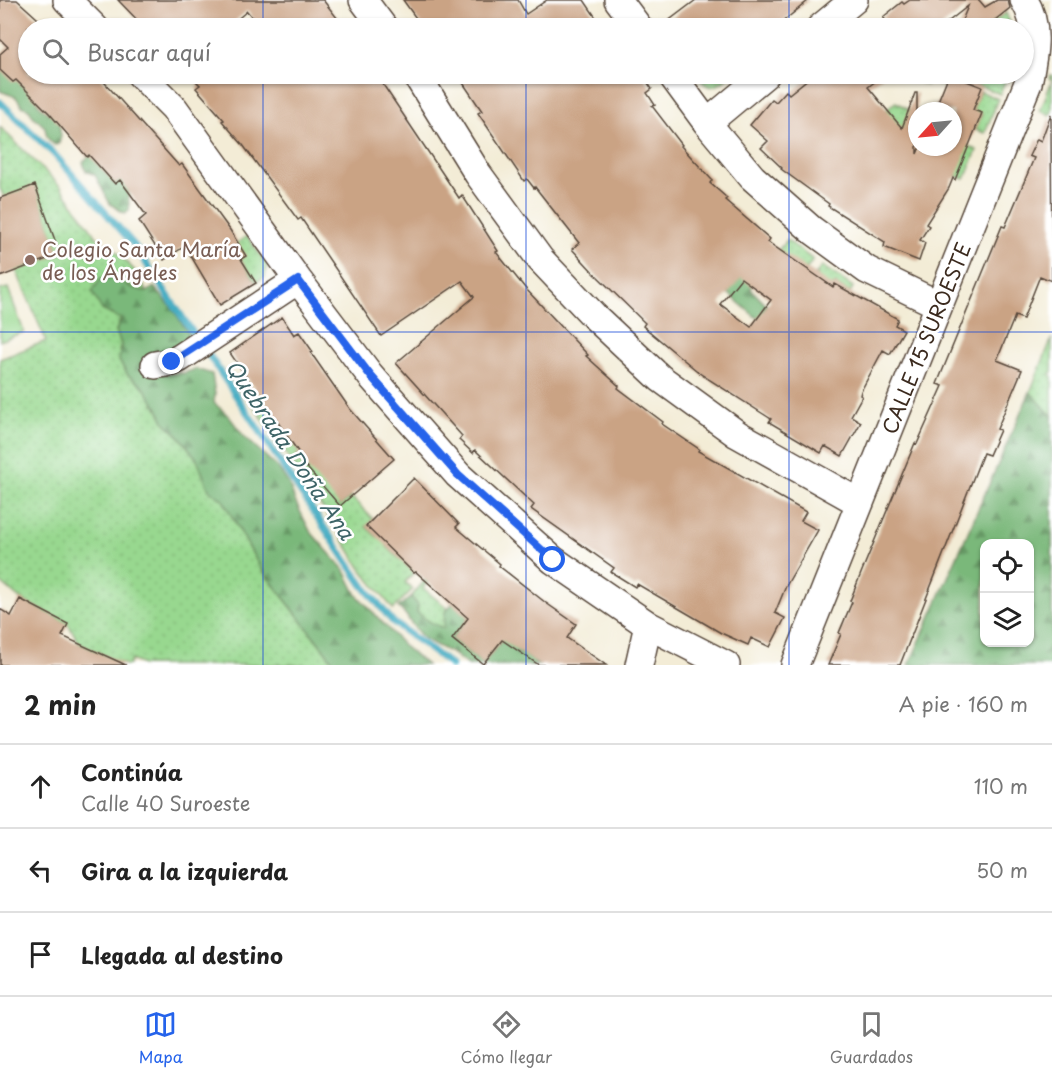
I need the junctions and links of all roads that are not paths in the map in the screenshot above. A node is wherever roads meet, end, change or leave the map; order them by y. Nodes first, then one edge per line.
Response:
1 (67, 0) edge
2 (363, 0) edge
3 (618, 0) edge
4 (854, 0) edge
5 (85, 18) edge
6 (376, 18) edge
7 (632, 18) edge
8 (832, 18) edge
9 (1034, 38) edge
10 (1034, 55) edge
11 (150, 84) edge
12 (422, 84) edge
13 (678, 84) edge
14 (754, 84) edge
15 (1027, 84) edge
16 (707, 123) junction
17 (298, 280) junction
18 (939, 305) junction
19 (154, 365) dead end
20 (860, 503) junction
21 (648, 625) junction
22 (639, 665) edge
23 (726, 665) edge
24 (795, 665) edge

1 - 5 street
2 - 6 street
3 - 7 street
4 - 8 street
9 - 10 street, CALLE 15 SUROESTE
11 - 17 street
12 - 20 street
13 - 16 street
14 - 16 street
15 - 18 street, CALLE 15 SUROESTE
16 - 18 street
17 - 19 street
17 - 21 street
18 - 20 street, CALLE 15 SUROESTE
20 - 24 street, CALLE 15 SUROESTE
21 - 22 street
21 - 23 street

